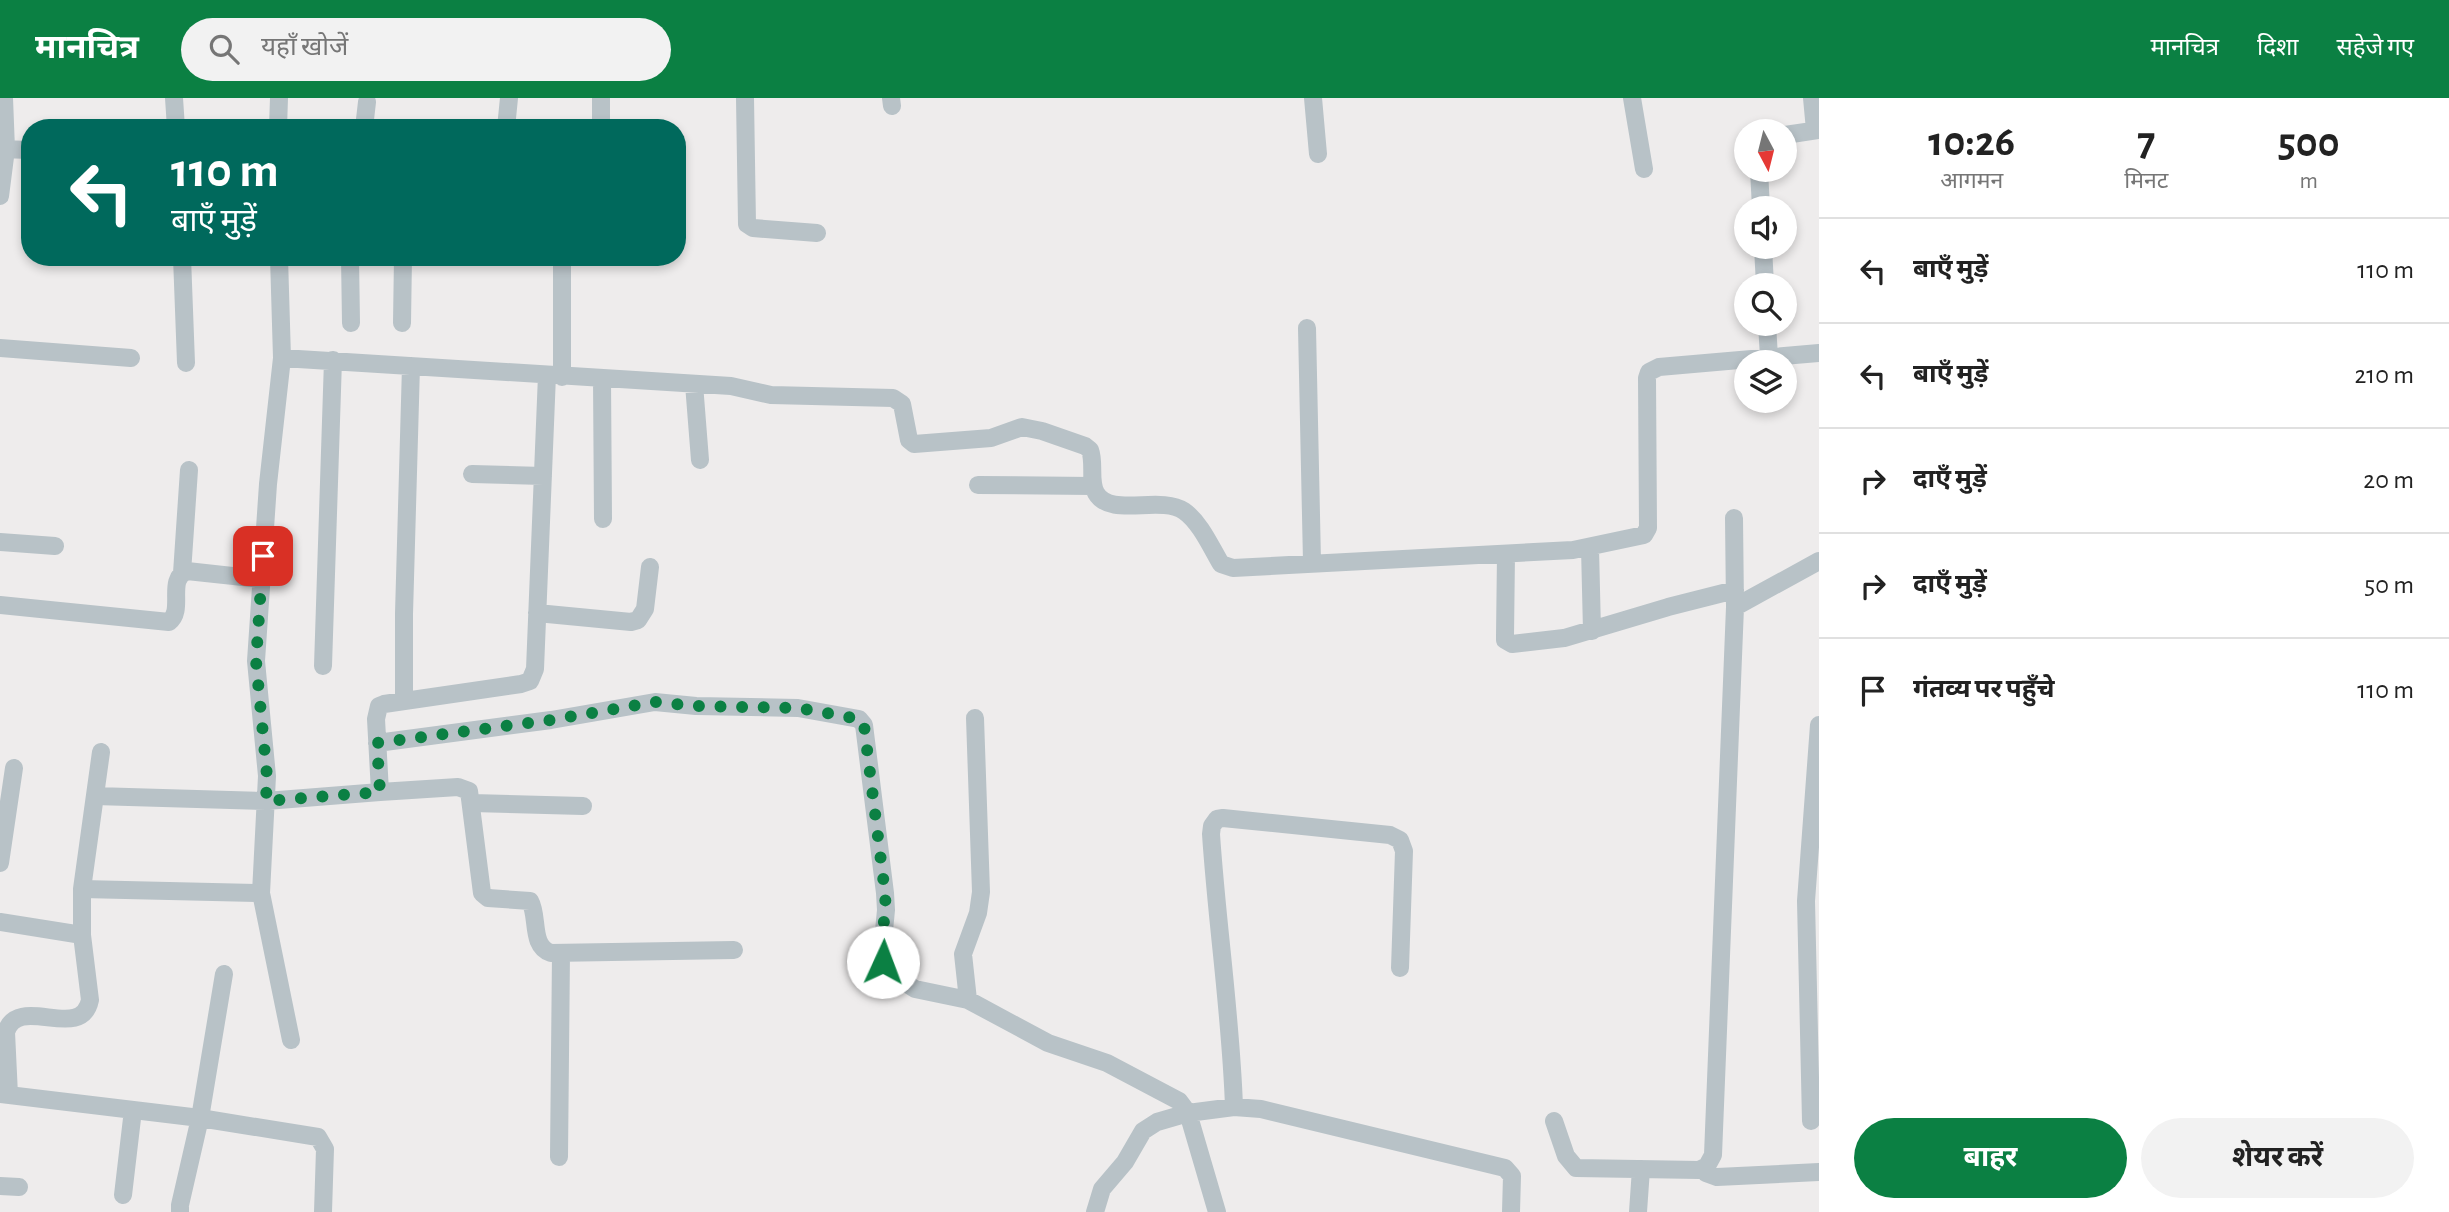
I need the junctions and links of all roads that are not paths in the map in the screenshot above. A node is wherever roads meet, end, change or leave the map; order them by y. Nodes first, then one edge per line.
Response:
1 (4, 98) edge
2 (174, 98) edge
3 (279, 98) edge
4 (509, 98) edge
5 (601, 98) edge
6 (744, 98) edge
7 (1313, 98) edge
8 (1632, 98) edge
9 (1812, 98) edge
10 (367, 102) dead end
11 (175, 119) edge
12 (278, 119) edge
13 (365, 119) edge
14 (507, 119) edge
15 (601, 119) edge
16 (1817, 130) edge
17 (1797, 133) edge
18 (3, 149) edge
19 (21, 150) edge
20 (1318, 154) dead end
21 (1644, 169) dead end
22 (0, 196) edge
23 (817, 233) dead end
24 (182, 266) edge
25 (279, 266) edge
26 (350, 266) edge
27 (403, 266) edge
28 (561, 266) edge
29 (351, 323) dead end
30 (402, 323) dead end
31 (1307, 328) dead end
32 (0, 348) edge
33 (1819, 353) edge
34 (1797, 355) edge
35 (131, 358) dead end
36 (282, 358) junction
37 (333, 360) junction
38 (1734, 360) edge
39 (186, 363) dead end
40 (411, 366) junction
41 (554, 376) junction
42 (602, 379) junction
43 (694, 384) junction
44 (700, 460) dead end
45 (189, 470) dead end
46 (472, 474) dead end
47 (543, 476) junction
48 (978, 485) dead end
49 (1093, 486) junction
50 (1734, 518) dead end
51 (603, 519) dead end
52 (0, 542) edge
53 (55, 546) dead end
54 (1590, 548) junction
55 (1506, 554) junction
56 (1819, 561) edge
57 (1312, 562) junction
58 (650, 567) dead end
59 (182, 572) junction
60 (261, 579) junction
61 (1735, 599) junction
62 (0, 605) edge
63 (537, 614) junction
64 (1592, 631) junction
65 (323, 666) dead end
66 (404, 701) junction
67 (975, 718) dead end
68 (1819, 725) edge
69 (377, 743) junction
70 (101, 752) dead end
71 (14, 768) dead end
72 (380, 792) junction
73 (96, 796) junction
74 (266, 801) junction
75 (472, 803) junction
76 (583, 806) dead end
77 (0, 863) edge
78 (82, 889) junction
79 (261, 893) junction
80 (0, 922) edge
81 (82, 934) junction
82 (734, 950) dead end
83 (561, 953) junction
84 (1400, 968) dead end
85 (225, 974) dead end
86 (968, 1000) junction
87 (1814, 1016) edge
88 (291, 1040) dead end
89 (4, 1094) edge
90 (1234, 1107) junction
91 (133, 1110) junction
92 (1188, 1113) junction
93 (200, 1118) junction
94 (1554, 1121) dead end
95 (1811, 1121) dead end
96 (559, 1157) dead end
97 (1641, 1169) junction
98 (1819, 1172) edge
99 (1706, 1173) dead end
100 (0, 1186) edge
101 (19, 1187) dead end
102 (123, 1195) dead end
103 (180, 1212) edge
104 (323, 1212) edge
105 (1095, 1212) edge
106 (1217, 1212) edge
107 (1511, 1212) edge
108 (1638, 1212) edge

1 - 18 street
2 - 11 street
3 - 12 street
4 - 14 street
5 - 15 street
6 - 23 street
7 - 20 street
8 - 21 street
9 - 16 street
10 - 13 street
16 - 17 street
18 - 19 street
18 - 22 street
24 - 39 street
25 - 36 street
26 - 29 street
27 - 30 street
28 - 41 street
31 - 57 street
32 - 35 street
33 - 34 street
36 - 37 street
36 - 60 street
37 - 40 street
37 - 65 street
38 - 54 street
40 - 41 street
40 - 66 street
41 - 42 street
41 - 47 street
42 - 43 street
42 - 51 street
43 - 44 street
43 - 49 street
45 - 59 street
46 - 47 street
47 - 63 street
48 - 49 street
49 - 57 street
50 - 61 street
52 - 53 street
54 - 55 street
54 - 64 street
55 - 57 street
55 - 64 street
56 - 61 street
58 - 63 street
59 - 60 street
59 - 62 street
60 - 74 street
61 - 64 street
61 - 97 street
63 - 66 street
66 - 69 street
67 - 86 street
68 - 87 street
69 - 72 street
69 - 86 street
70 - 73 street
71 - 77 street
72 - 74 street
72 - 75 street
73 - 74 street
73 - 78 street
74 - 79 street
75 - 76 street
75 - 83 street
78 - 79 street
78 - 81 street
79 - 88 street
80 - 81 street
81 - 89 street
82 - 83 street
83 - 96 street
84 - 90 street
85 - 93 street
86 - 92 street
87 - 95 street
89 - 91 street
90 - 92 street
90 - 107 street
91 - 93 street
91 - 102 street
92 - 105 street
92 - 106 street
93 - 103 street
93 - 104 street
94 - 97 street
97 - 108 street
98 - 99 street
100 - 101 street

